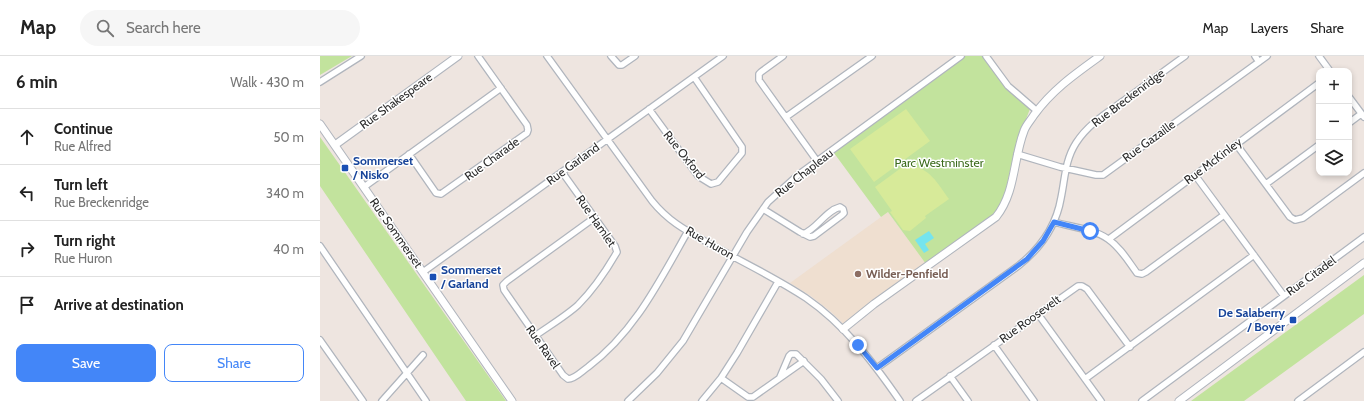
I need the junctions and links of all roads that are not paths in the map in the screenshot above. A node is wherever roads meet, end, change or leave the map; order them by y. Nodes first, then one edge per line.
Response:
1 (361, 56) edge
2 (458, 56) edge
3 (478, 56) edge
4 (547, 56) edge
5 (611, 56) edge
6 (635, 56) edge
7 (723, 56) edge
8 (783, 56) edge
9 (872, 56) edge
10 (961, 56) edge
11 (986, 56) edge
12 (1100, 56) edge
13 (1185, 56) edge
14 (1255, 56) edge
15 (1268, 56) edge
16 (1319, 56) edge
17 (1259, 62) junction
18 (1328, 68) edge
19 (694, 77) junction
20 (320, 82) edge
21 (1316, 85) edge
22 (501, 88) junction
23 (1352, 101) edge
24 (649, 109) junction
25 (1037, 111) junction
26 (1363, 115) edge
27 (786, 117) junction
28 (1352, 121) edge
29 (320, 124) edge
30 (607, 140) junction
31 (1236, 144) junction
32 (335, 145) junction
33 (1316, 147) edge
34 (410, 154) junction
35 (1017, 154) junction
36 (817, 161) junction
37 (1066, 168) junction
38 (562, 172) junction
39 (1364, 173) edge
40 (1195, 175) junction
41 (1266, 184) junction
42 (364, 187) junction
43 (763, 209) junction
44 (1224, 215) junction
45 (594, 218) junction
46 (1054, 222) junction
47 (688, 231) junction
48 (803, 234) junction
49 (1364, 237) edge
50 (1109, 239) junction
51 (320, 246) edge
52 (1254, 255) junction
53 (733, 256) junction
54 (1364, 264) edge
55 (423, 272) junction
56 (778, 282) junction
57 (1284, 296) junction
58 (1038, 314) junction
59 (843, 329) junction
60 (535, 336) junction
61 (320, 340) edge
62 (994, 345) junction
63 (1130, 347) junction
64 (1364, 352) edge
65 (423, 356) dead end
66 (804, 361) junction
67 (877, 368) junction
68 (407, 373) junction
69 (950, 376) junction
70 (721, 378) junction
71 (779, 378) junction
72 (1085, 379) junction
73 (630, 400) edge
74 (835, 400) edge
75 (363, 401) edge
76 (382, 401) edge
77 (426, 401) edge
78 (512, 401) edge
79 (702, 401) edge
80 (900, 401) edge
81 (916, 401) edge
82 (968, 401) edge
83 (1034, 401) edge
84 (1101, 401) edge
85 (1142, 401) edge
86 (1179, 401) edge
87 (1298, 401) edge

1 - 20 street
2 - 32 street, Rue Shakespeare
3 - 22 street, Rue Charade
4 - 30 street, Rue Huron
5 - 6 street
7 - 19 street, Rue Garland
8 - 27 street
9 - 27 street
10 - 36 street, Rue Chapleau
11 - 25 street
12 - 25 street
13 - 37 street, Rue Breckenridge
14 - 17 street
15 - 17 street, Rue Gazaille
16 - 18 street
17 - 37 street, Rue Gazaille
19 - 24 street, Rue Garland
19 - 24 street, Rue Oxford
21 - 31 street, Rue McKinley
22 - 34 street
22 - 34 street, Rue Charade
23 - 26 street
24 - 30 street, Rue Garland
25 - 35 street
26 - 28 street
27 - 36 street
29 - 32 street, Rue Sommerset
30 - 38 street, Rue Garland
30 - 47 street, Rue Huron
31 - 40 street, Rue McKinley
31 - 41 street
32 - 42 street, Rue Sommerset
33 - 41 street
34 - 42 street
35 - 37 street, Rue Gazaille
35 - 59 street
36 - 43 street, Rue Chapleau
37 - 46 street, Rue Breckenridge
38 - 45 street, Rue Hamlet
38 - 55 street, Rue Garland
39 - 41 street
40 - 44 street
40 - 50 street, Rue McKinley
42 - 55 street, Rue Sommerset
43 - 48 street
43 - 53 street, Rue Chapleau
44 - 50 street
44 - 52 street
45 - 60 street, Rue Hamlet
45 - 60 street, Rue Ravel
46 - 50 street
46 - 67 street, Rue Breckenridge
47 - 53 street, Rue Huron
47 - 60 street, Rue Ravel
48 - 48 street
49 - 57 street, Rue Citadel
51 - 68 street
52 - 57 street
52 - 63 street
53 - 56 street, Rue Huron
53 - 73 street, Rue Chapleau
54 - 86 street
55 - 78 street, Rue Sommerset
56 - 59 street, Rue Huron
56 - 70 street
57 - 85 street, Rue Citadel
58 - 62 street, Rue Roosevelt
58 - 63 street, Rue Roosevelt
58 - 72 street
59 - 67 street, Rue Huron
61 - 75 street
62 - 69 street, Rue Roosevelt
62 - 83 street
63 - 72 street
64 - 87 street
65 - 68 street
66 - 71 street
66 - 71 street
66 - 74 street
67 - 80 street, Rue Huron
68 - 76 street
68 - 77 street
69 - 81 street, Rue Roosevelt
69 - 82 street
70 - 71 street
70 - 79 street
72 - 84 street

